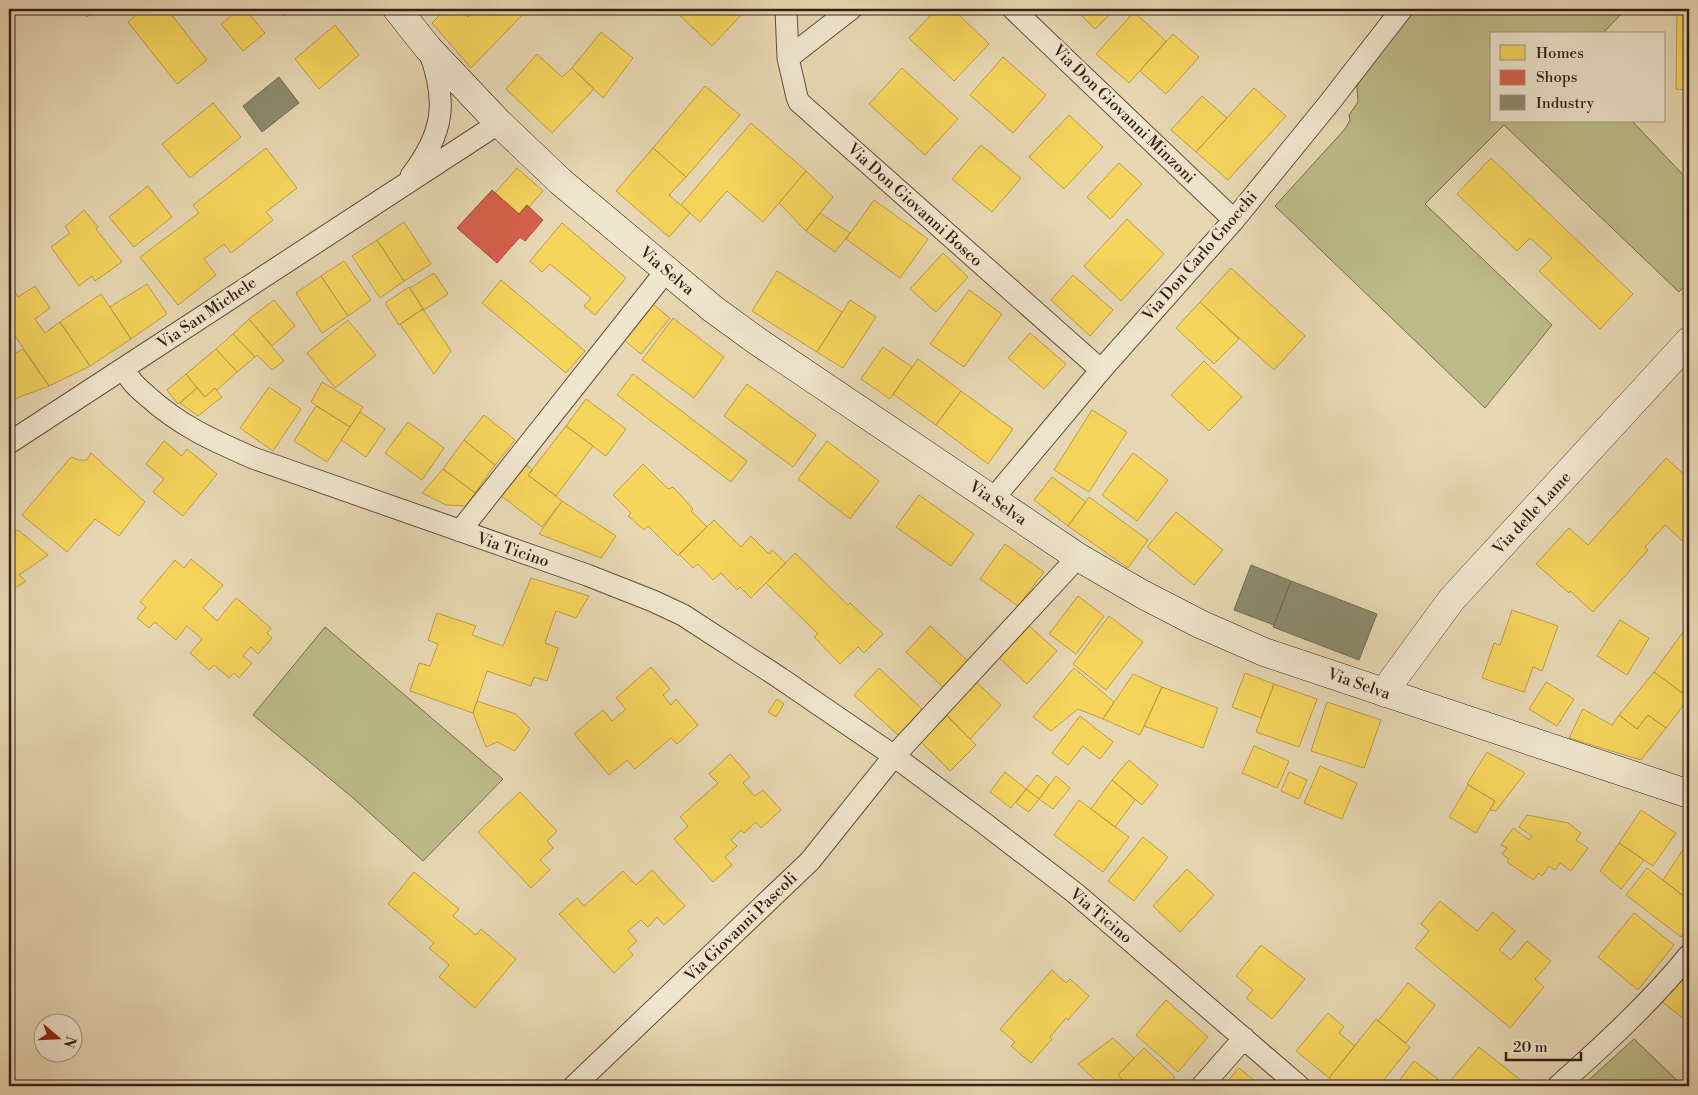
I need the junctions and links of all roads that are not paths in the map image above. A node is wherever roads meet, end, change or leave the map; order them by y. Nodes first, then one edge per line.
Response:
1 (387, 9) edge
2 (397, 9) edge
3 (786, 9) edge
4 (851, 9) edge
5 (1013, 9) edge
6 (1402, 9) edge
7 (421, 40) junction
8 (788, 58) junction
9 (499, 123) junction
10 (405, 184) junction
11 (1234, 220) junction
12 (666, 271) junction
13 (1689, 341) edge
14 (124, 369) junction
15 (1101, 370) junction
16 (9, 443) edge
17 (993, 499) junction
18 (460, 531) junction
19 (1078, 557) junction
20 (1385, 693) junction
21 (894, 756) junction
22 (1689, 794) edge
23 (1689, 955) edge
24 (1244, 1038) junction
25 (574, 1086) edge
26 (1202, 1086) edge
27 (1299, 1086) edge
28 (1558, 1086) edge

1 - 7 main road, Via Selva
2 - 7 main road, Via Selva
3 - 8 street, Via Don Giovanni Bosco
4 - 8 street
5 - 11 street, Via Don Giovanni Minzoni
6 - 11 street, Via Don Carlo Gnocchi
7 - 9 main road, Via Selva
7 - 10 street, Via San Michele
8 - 15 street, Via Don Giovanni Bosco
9 - 10 street, Via San Michele
9 - 12 main road, Via Selva
10 - 14 street, Via San Michele
11 - 15 street, Via Don Carlo Gnocchi
12 - 17 main road, Via Selva
12 - 18 street
13 - 20 main road, Via delle Lame
14 - 16 street, Via San Michele
14 - 18 street, Via Ticino
15 - 17 street, Via Don Carlo Gnocchi
17 - 19 main road, Via Selva
18 - 21 street, Via Ticino
19 - 20 main road, Via Selva
19 - 21 street
20 - 22 main road, Via Selva
21 - 24 street, Via Ticino
21 - 25 street, Via Giovanni Pascoli
23 - 28 street
24 - 26 street
24 - 27 street, Via Ticino

